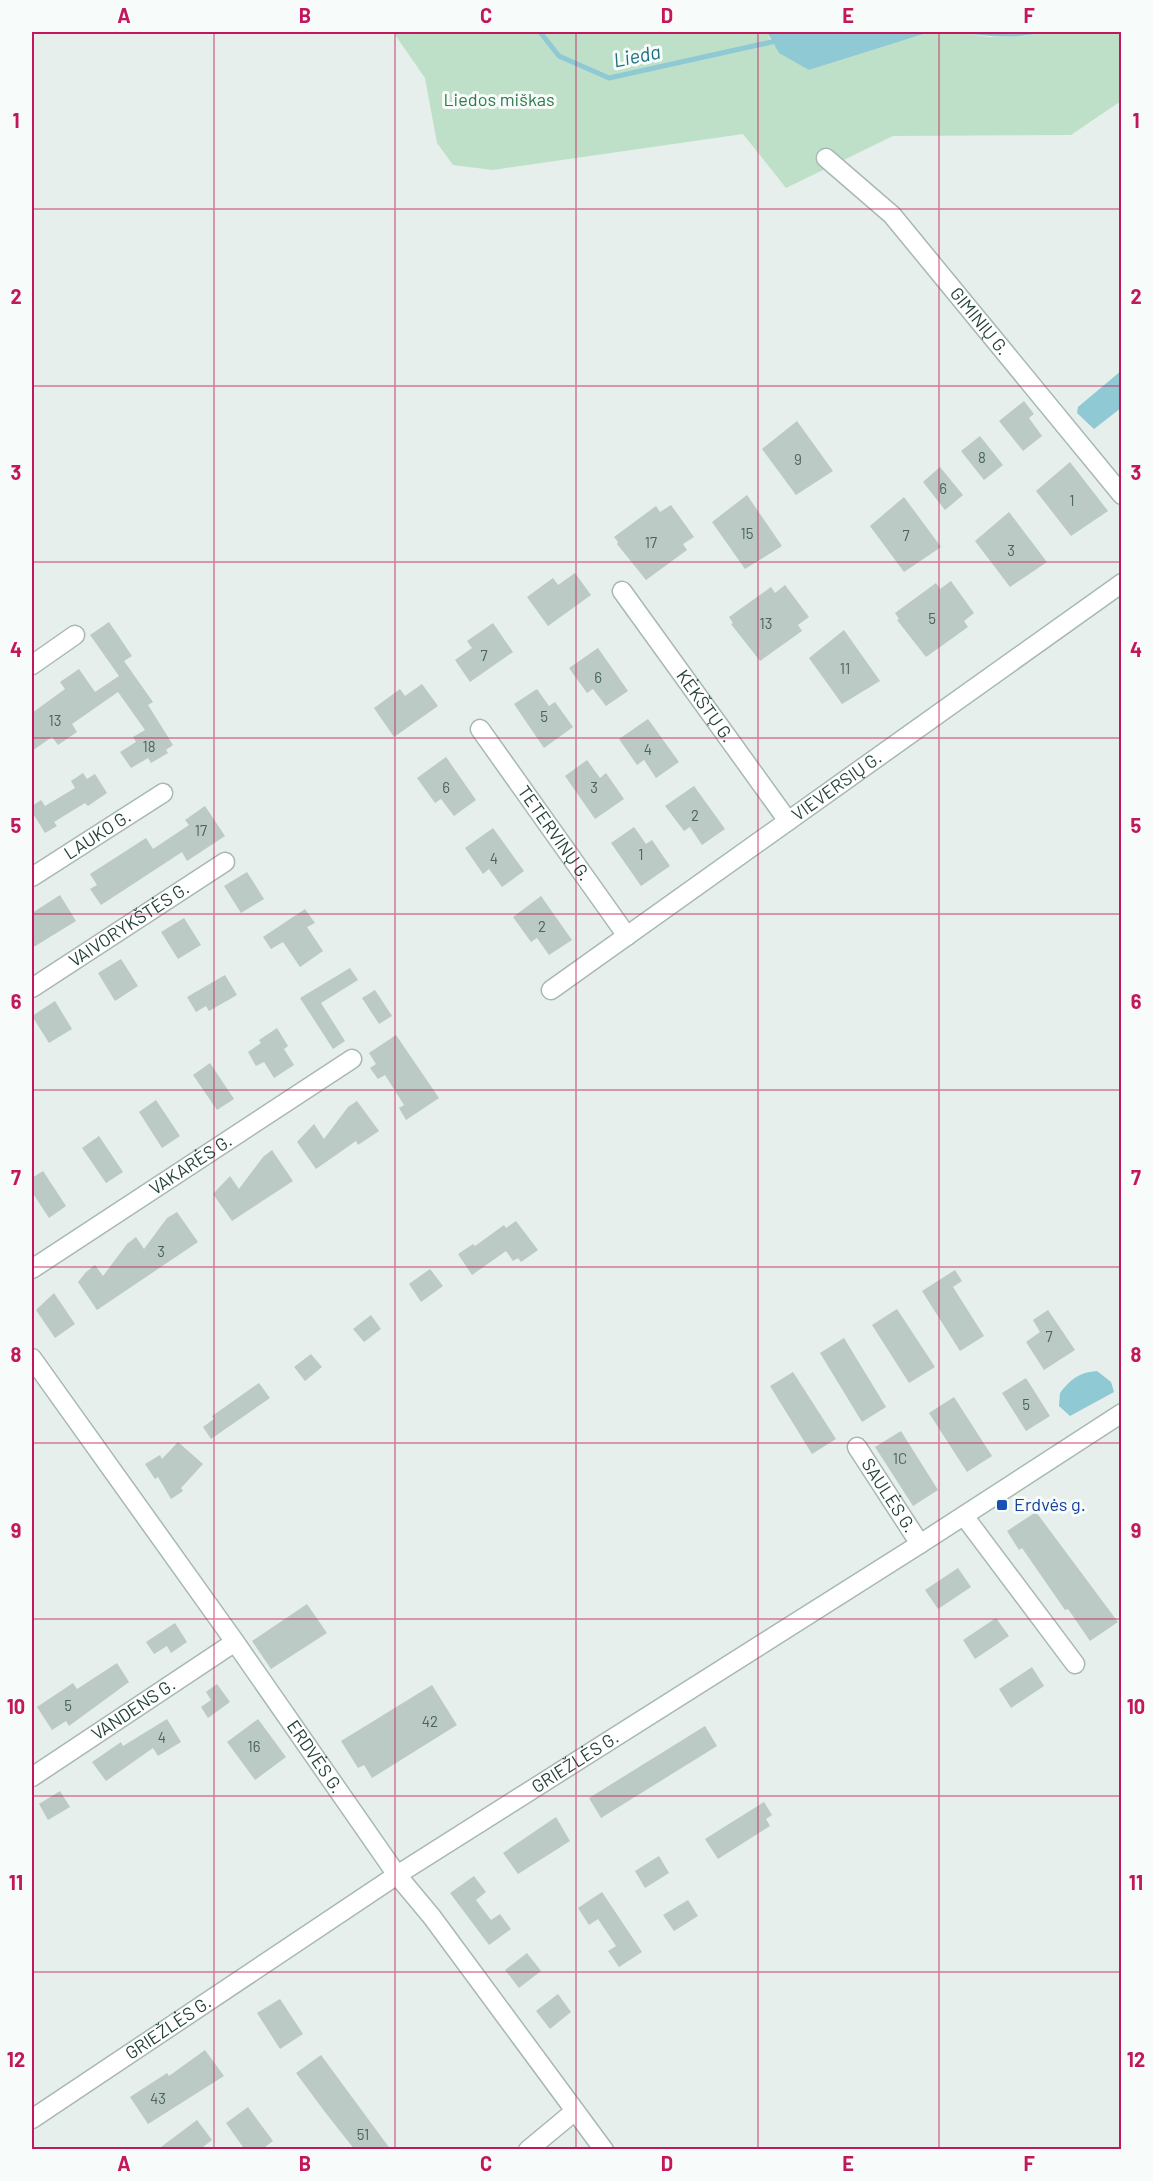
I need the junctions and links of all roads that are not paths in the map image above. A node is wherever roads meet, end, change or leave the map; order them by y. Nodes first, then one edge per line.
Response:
1 (826, 158) dead end
2 (1122, 495) edge
3 (1122, 584) edge
4 (622, 591) dead end
5 (75, 635) dead end
6 (32, 665) edge
7 (480, 729) dead end
8 (163, 794) dead end
9 (788, 821) junction
10 (225, 862) dead end
11 (32, 877) edge
12 (627, 936) junction
13 (32, 988) edge
14 (551, 990) dead end
15 (352, 1059) dead end
16 (32, 1269) edge
17 (32, 1358) edge
18 (1122, 1413) edge
19 (858, 1447) dead end
20 (964, 1516) junction
21 (920, 1544) junction
22 (236, 1642) junction
23 (1075, 1664) dead end
24 (32, 1777) edge
25 (397, 1875) junction
26 (575, 2111) junction
27 (32, 2119) edge
28 (528, 2150) edge
29 (604, 2150) edge

1 - 2 street, GIMINIŲ G.
3 - 9 street, VIEVERSIŲ G.
4 - 9 street, KĖKŠTŲ G.
5 - 6 street
7 - 12 street, TETERVINŲ G.
8 - 11 street, LAUKO G.
9 - 12 street, VIEVERSIŲ G.
10 - 13 street, VAIVORYKŠTĖS G.
12 - 14 street, VIEVERSIŲ G.
15 - 16 street, VAKARĖS G.
17 - 22 street, ERDVĖS G.
18 - 20 street, GRIEŽLĖS G.
19 - 21 street, SAULĖS G.
20 - 21 street, GRIEŽLĖS G.
20 - 23 street
21 - 25 street, GRIEŽLĖS G.
22 - 24 street, VANDENS G.
22 - 25 street, ERDVĖS G.
25 - 26 street, ERDVĖS G.
25 - 27 street, GRIEŽLĖS G.
26 - 28 street
26 - 29 street, ERDVĖS G.

